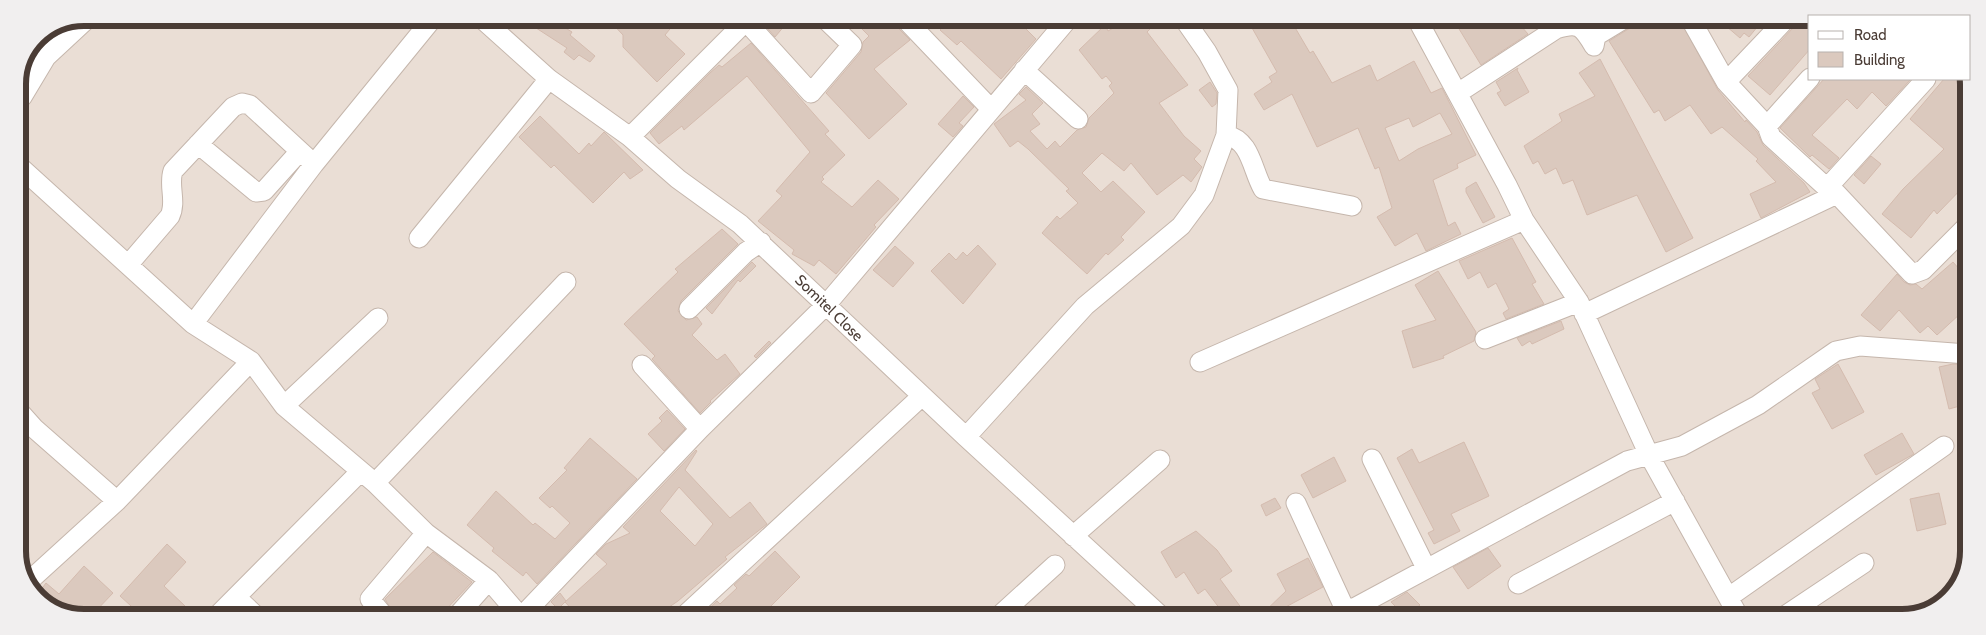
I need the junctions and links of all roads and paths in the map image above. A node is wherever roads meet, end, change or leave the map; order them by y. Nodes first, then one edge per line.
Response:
1 (79, 26) edge
2 (426, 26) edge
3 (490, 26) edge
4 (739, 26) edge
5 (752, 26) edge
6 (832, 26) edge
7 (913, 26) edge
8 (1062, 26) edge
9 (1189, 26) edge
10 (1422, 26) edge
11 (1566, 26) edge
12 (1576, 26) edge
13 (1614, 26) edge
14 (1694, 26) edge
15 (1779, 26) edge
16 (1024, 70) junction
17 (548, 78) junction
18 (1808, 80) edge
19 (1925, 80) edge
20 (1726, 82) junction
21 (26, 91) edge
22 (1458, 93) junction
23 (991, 109) junction
24 (1078, 119) dead end
25 (1767, 126) junction
26 (1226, 135) junction
27 (630, 136) junction
28 (198, 144) junction
29 (300, 151) junction
30 (314, 164) junction
31 (26, 172) edge
32 (1832, 191) junction
33 (1352, 206) dead end
34 (1524, 220) junction
35 (1960, 233) edge
36 (418, 238) dead end
37 (761, 242) junction
38 (128, 265) junction
39 (566, 282) dead end
40 (826, 305) junction
41 (1581, 308) junction
42 (689, 310) dead end
43 (378, 318) dead end
44 (193, 324) junction
45 (1486, 339) dead end
46 (1960, 353) edge
47 (251, 361) junction
48 (1200, 362) dead end
49 (642, 365) dead end
50 (922, 396) junction
51 (284, 406) junction
52 (26, 419) edge
53 (700, 429) junction
54 (966, 438) junction
55 (1944, 446) dead end
56 (1649, 455) junction
57 (1160, 460) dead end
58 (1372, 460) dead end
59 (367, 478) junction
60 (117, 501) junction
61 (1676, 501) junction
62 (1296, 503) dead end
63 (426, 533) junction
64 (1073, 536) junction
65 (1864, 563) dead end
66 (1055, 565) dead end
67 (1426, 568) junction
68 (33, 578) edge
69 (489, 580) junction
70 (1518, 584) dead end
71 (236, 597) junction
72 (1729, 597) junction
73 (224, 609) edge
74 (249, 609) edge
75 (379, 609) edge
76 (463, 609) edge
77 (514, 609) edge
78 (525, 609) edge
79 (692, 609) edge
80 (1006, 609) edge
81 (1154, 609) edge
82 (1735, 609) edge
83 (1795, 609) edge

1 - 21 street
2 - 30 street
3 - 17 street, Somitel Close
4 - 27 street
5 - 6 street
7 - 23 street
8 - 16 street
9 - 26 street
10 - 22 street
11 - 22 street
12 - 13 street
14 - 20 street
15 - 20 street
16 - 23 street
16 - 24 street
17 - 27 street, Somitel Close
17 - 36 street
18 - 25 street
19 - 32 street
20 - 25 street
22 - 34 street
23 - 40 street
25 - 32 street
26 - 33 street
26 - 54 street
27 - 37 street, Somitel Close
28 - 29 street
28 - 29 street
28 - 38 street
29 - 30 street
30 - 44 street
31 - 38 street
32 - 35 street
32 - 41 street
34 - 41 street
34 - 48 street
37 - 40 street, Somitel Close
37 - 42 street
38 - 44 street
39 - 59 street
40 - 50 street, Somitel Close
40 - 53 street
41 - 45 street
41 - 56 street
43 - 51 street
44 - 47 street
46 - 56 street
47 - 51 street
47 - 60 street
49 - 53 street
50 - 54 street, Somitel Close
50 - 79 street
51 - 59 street
52 - 60 street
53 - 78 street
54 - 64 street, Somitel Close
55 - 72 street
56 - 61 street
56 - 67 street
57 - 64 street
58 - 67 street
59 - 63 street
59 - 71 street
60 - 68 street
61 - 70 street
61 - 72 street
62 - 67 street
63 - 69 street
63 - 75 street
64 - 81 street, Somitel Close
65 - 83 street
66 - 80 street
69 - 76 street
69 - 77 street
71 - 73 street
71 - 74 street
72 - 82 street

